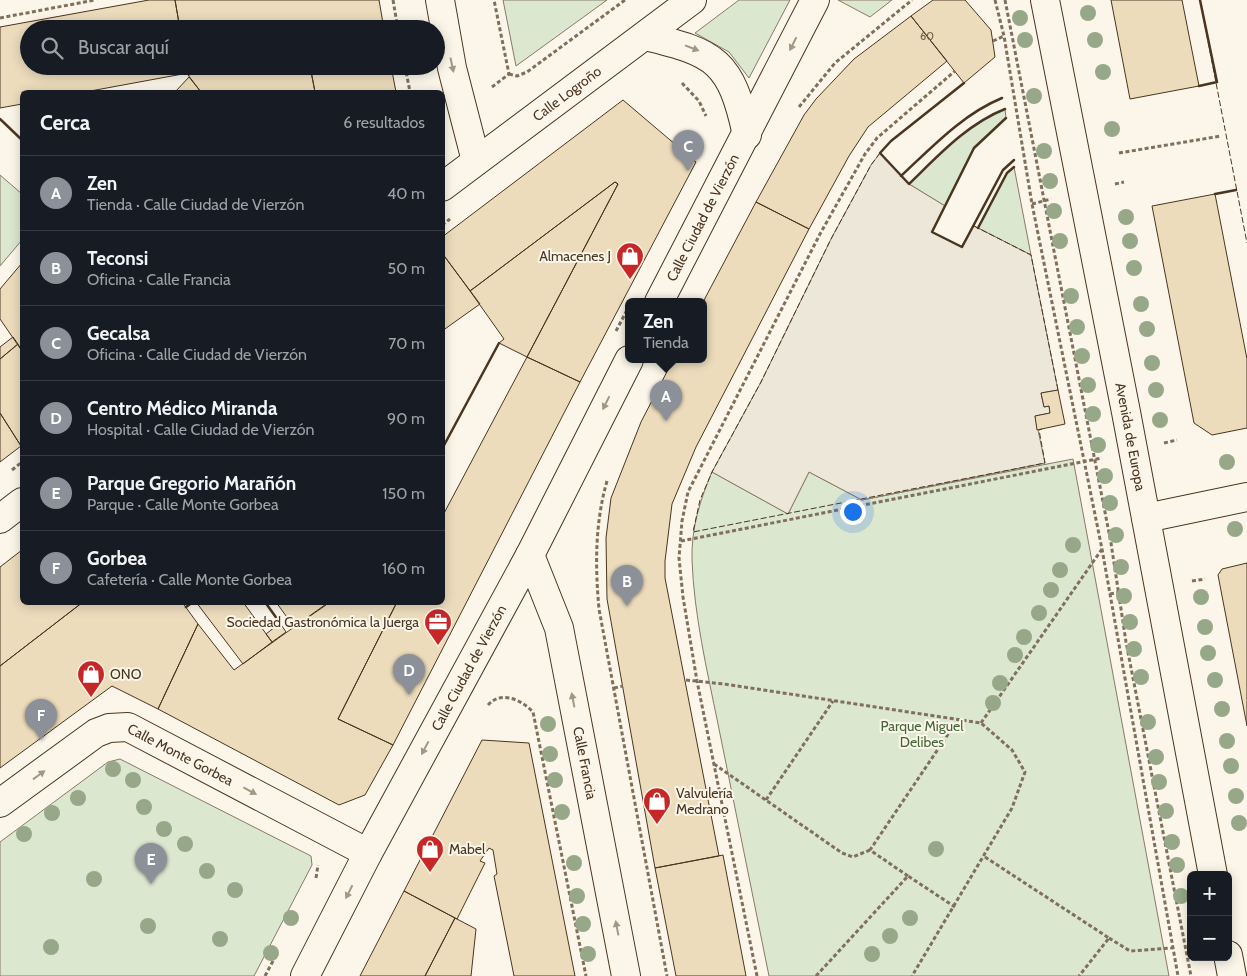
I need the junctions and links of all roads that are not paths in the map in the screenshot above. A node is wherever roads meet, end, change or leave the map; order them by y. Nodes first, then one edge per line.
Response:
1 (440, 0) edge
2 (692, 0) edge
3 (815, 0) edge
4 (1045, 0) edge
5 (444, 20) edge
6 (445, 28) edge
7 (645, 36) junction
8 (747, 135) junction
9 (476, 161) junction
10 (445, 185) edge
11 (661, 298) edge
12 (627, 363) edge
13 (1247, 497) edge
14 (20, 503) edge
15 (0, 518) edge
16 (1146, 518) junction
17 (530, 555) junction
18 (0, 803) edge
19 (368, 853) junction
20 (1212, 871) edge
21 (1229, 961) edge
22 (305, 976) edge
23 (626, 976) edge
24 (1232, 976) edge

1 -> 5 street
2 - 7 street, Calle Logroño
3 -> 8 street, Calle Ciudad de Vierzón
4 - 16 street, Avenida de Europa
6 -> 9 street
7 -> 8 street
7 - 9 street, Calle Logroño
8 - 11 street, Calle Ciudad de Vierzón
9 - 10 street, Calle Logroño
12 -> 17 street, Calle Ciudad de Vierzón
13 - 16 street
14 - 15 street
16 - 20 street, Avenida de Europa
17 -> 19 street, Calle Ciudad de Vierzón
23 -> 17 street, Calle Francia
18 -> 19 street, Calle Monte Gorbea
19 -> 22 street, Calle Ciudad de Vierzón
21 - 24 street

